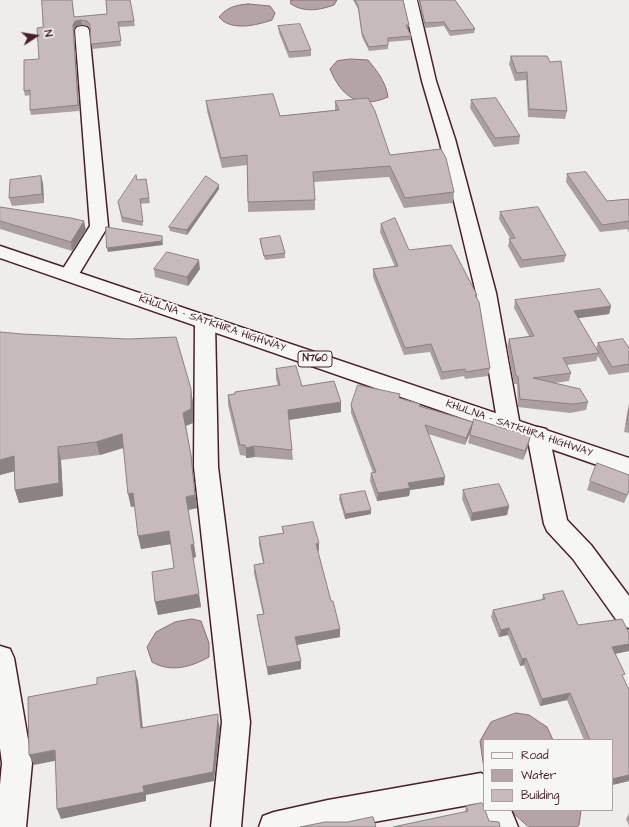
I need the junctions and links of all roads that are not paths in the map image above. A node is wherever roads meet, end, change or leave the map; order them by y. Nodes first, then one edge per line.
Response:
1 (410, 0) edge
2 (82, 30) dead end
3 (0, 252) edge
4 (68, 275) junction
5 (205, 322) junction
6 (509, 426) junction
7 (538, 435) junction
8 (629, 467) edge
9 (629, 618) edge
10 (0, 658) edge
11 (483, 791) edge
12 (496, 811) edge
13 (11, 827) edge
14 (226, 827) edge
15 (274, 827) edge
16 (503, 827) edge

1 - 6 main road
2 - 4 main road
3 - 4 main road, KHULNA - SATKHIRA HIGHWAY / N760
4 - 5 main road, KHULNA - SATKHIRA HIGHWAY / N760
5 - 6 main road, KHULNA - SATKHIRA HIGHWAY / N760
5 - 14 main road
6 - 7 main road, KHULNA - SATKHIRA HIGHWAY / N760
7 - 8 main road, KHULNA - SATKHIRA HIGHWAY / N760
7 - 9 main road
10 - 13 main road
11 - 15 main road
12 - 16 main road

